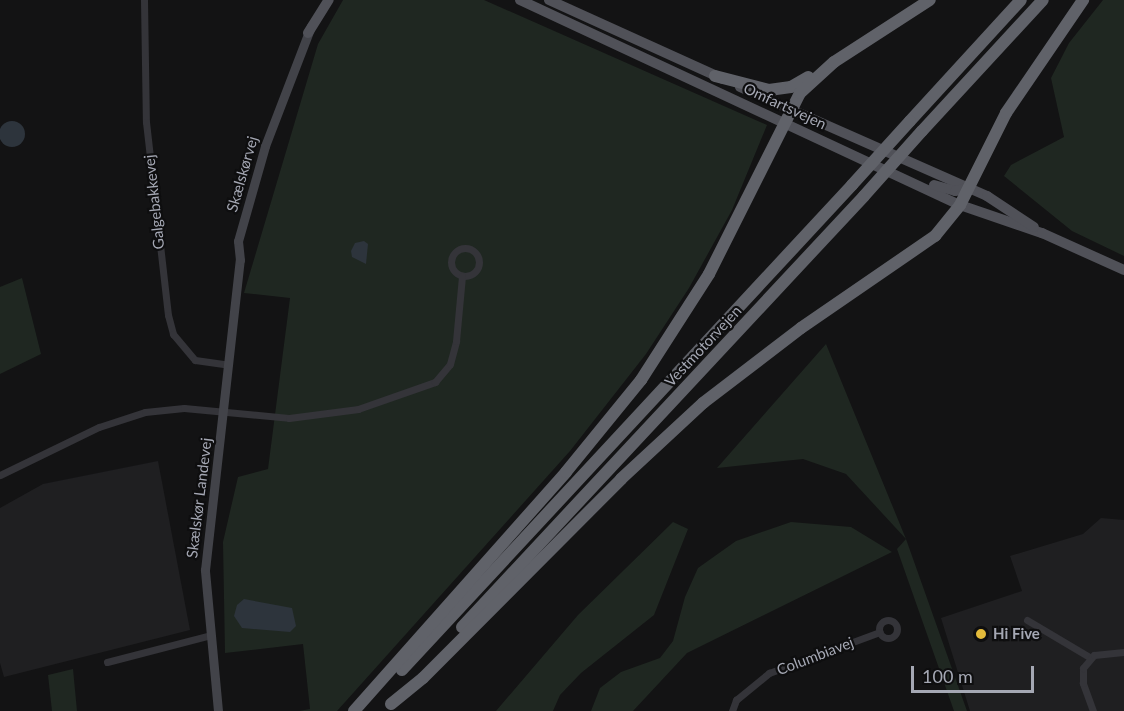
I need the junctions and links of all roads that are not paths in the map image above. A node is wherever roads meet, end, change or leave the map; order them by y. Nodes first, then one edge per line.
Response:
1 (144, 0) edge
2 (323, 0) edge
3 (329, 0) edge
4 (520, 0) edge
5 (549, 0) edge
6 (930, 0) edge
7 (1021, 0) edge
8 (1043, 0) edge
9 (1083, 0) edge
10 (308, 33) junction
11 (877, 34) junction
12 (715, 76) junction
13 (790, 109) junction
14 (783, 122) junction
15 (872, 148) junction
16 (897, 173) junction
17 (967, 188) junction
18 (960, 205) junction
19 (1042, 233) junction
20 (1124, 270) edge
21 (462, 276) junction
22 (229, 365) junction
23 (224, 414) junction
24 (0, 475) edge
25 (1027, 620) dead end
26 (879, 632) dead end
27 (211, 635) junction
28 (1124, 652) edge
29 (1091, 658) junction
30 (107, 662) dead end
31 (387, 707) edge
32 (218, 711) edge
33 (354, 711) edge
34 (364, 711) edge
35 (732, 711) edge
36 (1093, 711) edge

1 - 22 street, Galgebakkevej
2 - 10 street, Skælskørvej
3 - 10 main road
4 - 14 main road, Omfartsvejen
5 - 12 main road, Omfartsvejen
6 - 11 highway
7 - 34 highway, Vestmotorvejen, bridge
8 - 31 highway, Vestmotorvejen, bridge
9 - 17 highway
10 - 22 street, Skælskørvej
11 - 12 highway
11 - 13 highway
12 - 13 main road, Omfartsvejen
13 - 14 highway
13 - 15 main road, Omfartsvejen
14 - 15 main road
14 - 16 main road, Omfartsvejen
14 - 33 highway
15 - 17 main road, Omfartsvejen
16 - 17 main road
16 - 18 main road, Omfartsvejen
17 - 18 highway
17 - 19 main road, Omfartsvejen
18 - 19 main road, Omfartsvejen
18 - 31 highway
19 - 20 main road, Omfartsvejen
21 - 21 street
21 - 23 street
22 - 23 street, Skælskør Landevej
23 - 24 street
23 - 27 street, Skælskør Landevej
25 - 29 street
26 - 35 street, Columbiavej
27 - 30 street
27 - 32 street, Skælskør Landevej
28 - 29 street
29 - 36 street

